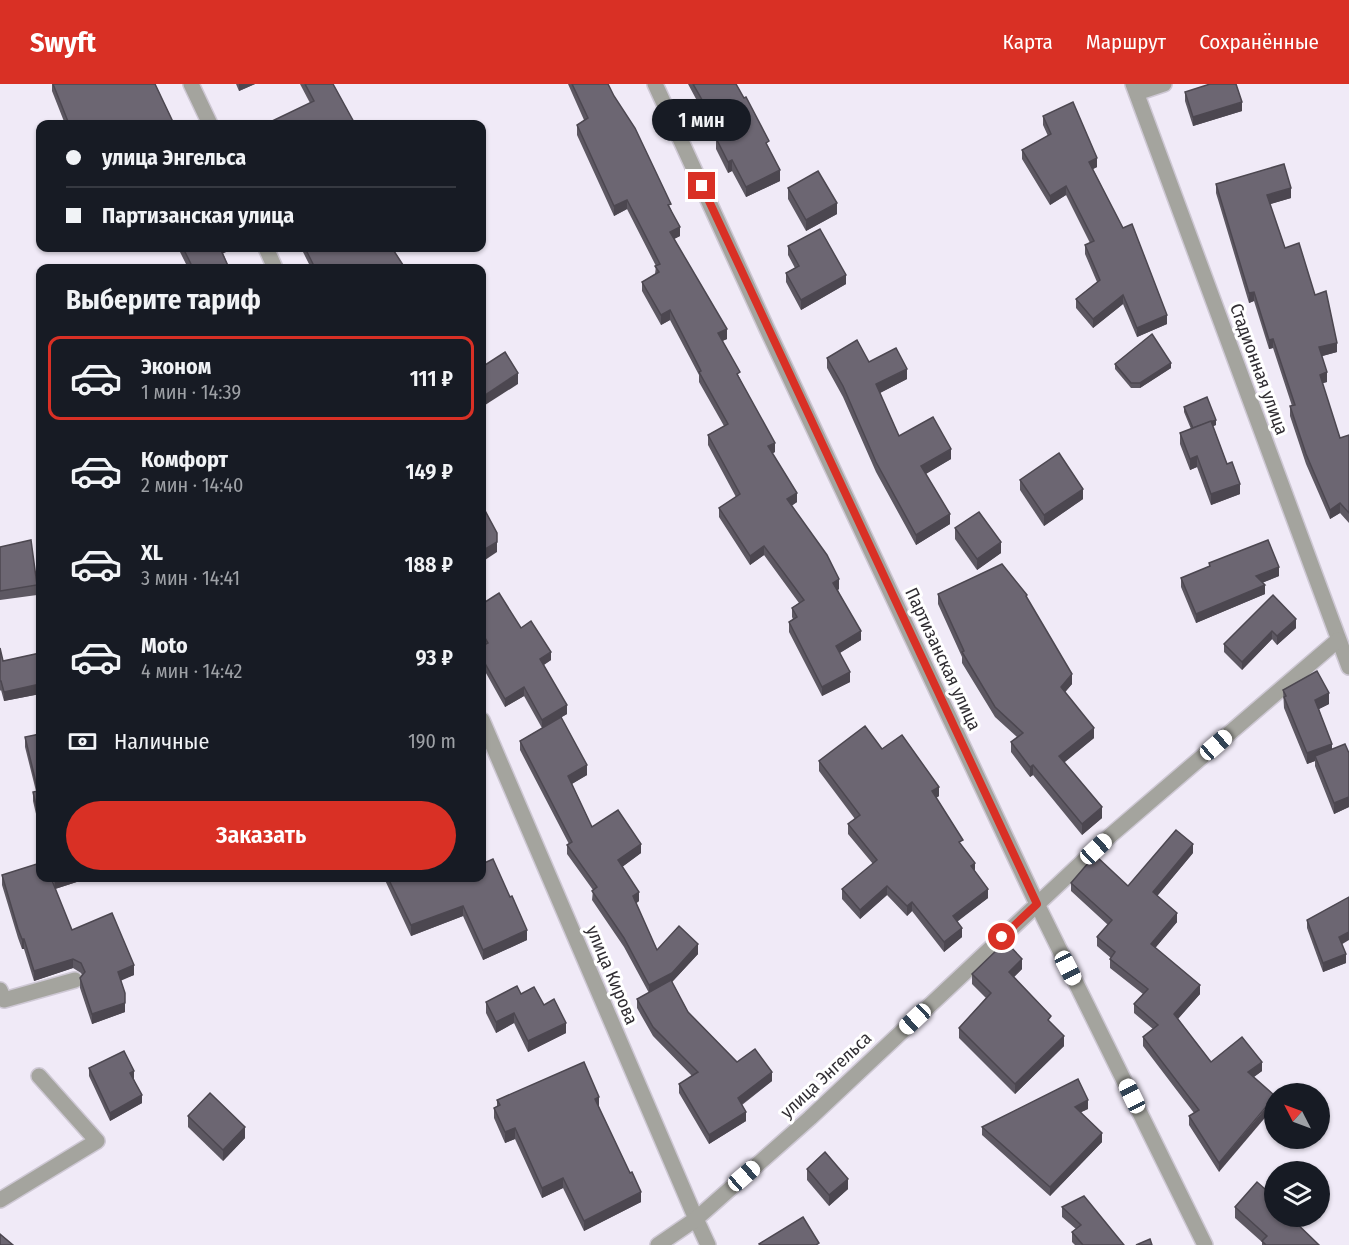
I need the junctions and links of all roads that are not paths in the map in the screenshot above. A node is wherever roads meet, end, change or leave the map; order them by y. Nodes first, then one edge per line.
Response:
1 (191, 84) edge
2 (655, 84) edge
3 (1164, 84) edge
4 (1135, 89) edge
5 (208, 120) edge
6 (1338, 640) junction
7 (1349, 667) edge
8 (486, 729) edge
9 (1037, 904) junction
10 (75, 980) dead end
11 (0, 990) edge
12 (39, 1076) dead end
13 (0, 1200) edge
14 (696, 1219) junction
15 (658, 1245) edge
16 (708, 1245) edge
17 (1205, 1245) edge

1 - 5 street
2 - 9 street, Партизанская улица
3 - 4 street
4 - 6 street, Стадионная улица
6 - 7 street, Стадионная улица
6 - 9 street, улица Энгельса
8 - 14 street, улица Кирова
9 - 14 street, улица Энгельса
9 - 17 street, Партизанская улица
10 - 11 street
12 - 13 street
14 - 15 street, улица Энгельса
14 - 16 street, улица Кирова

